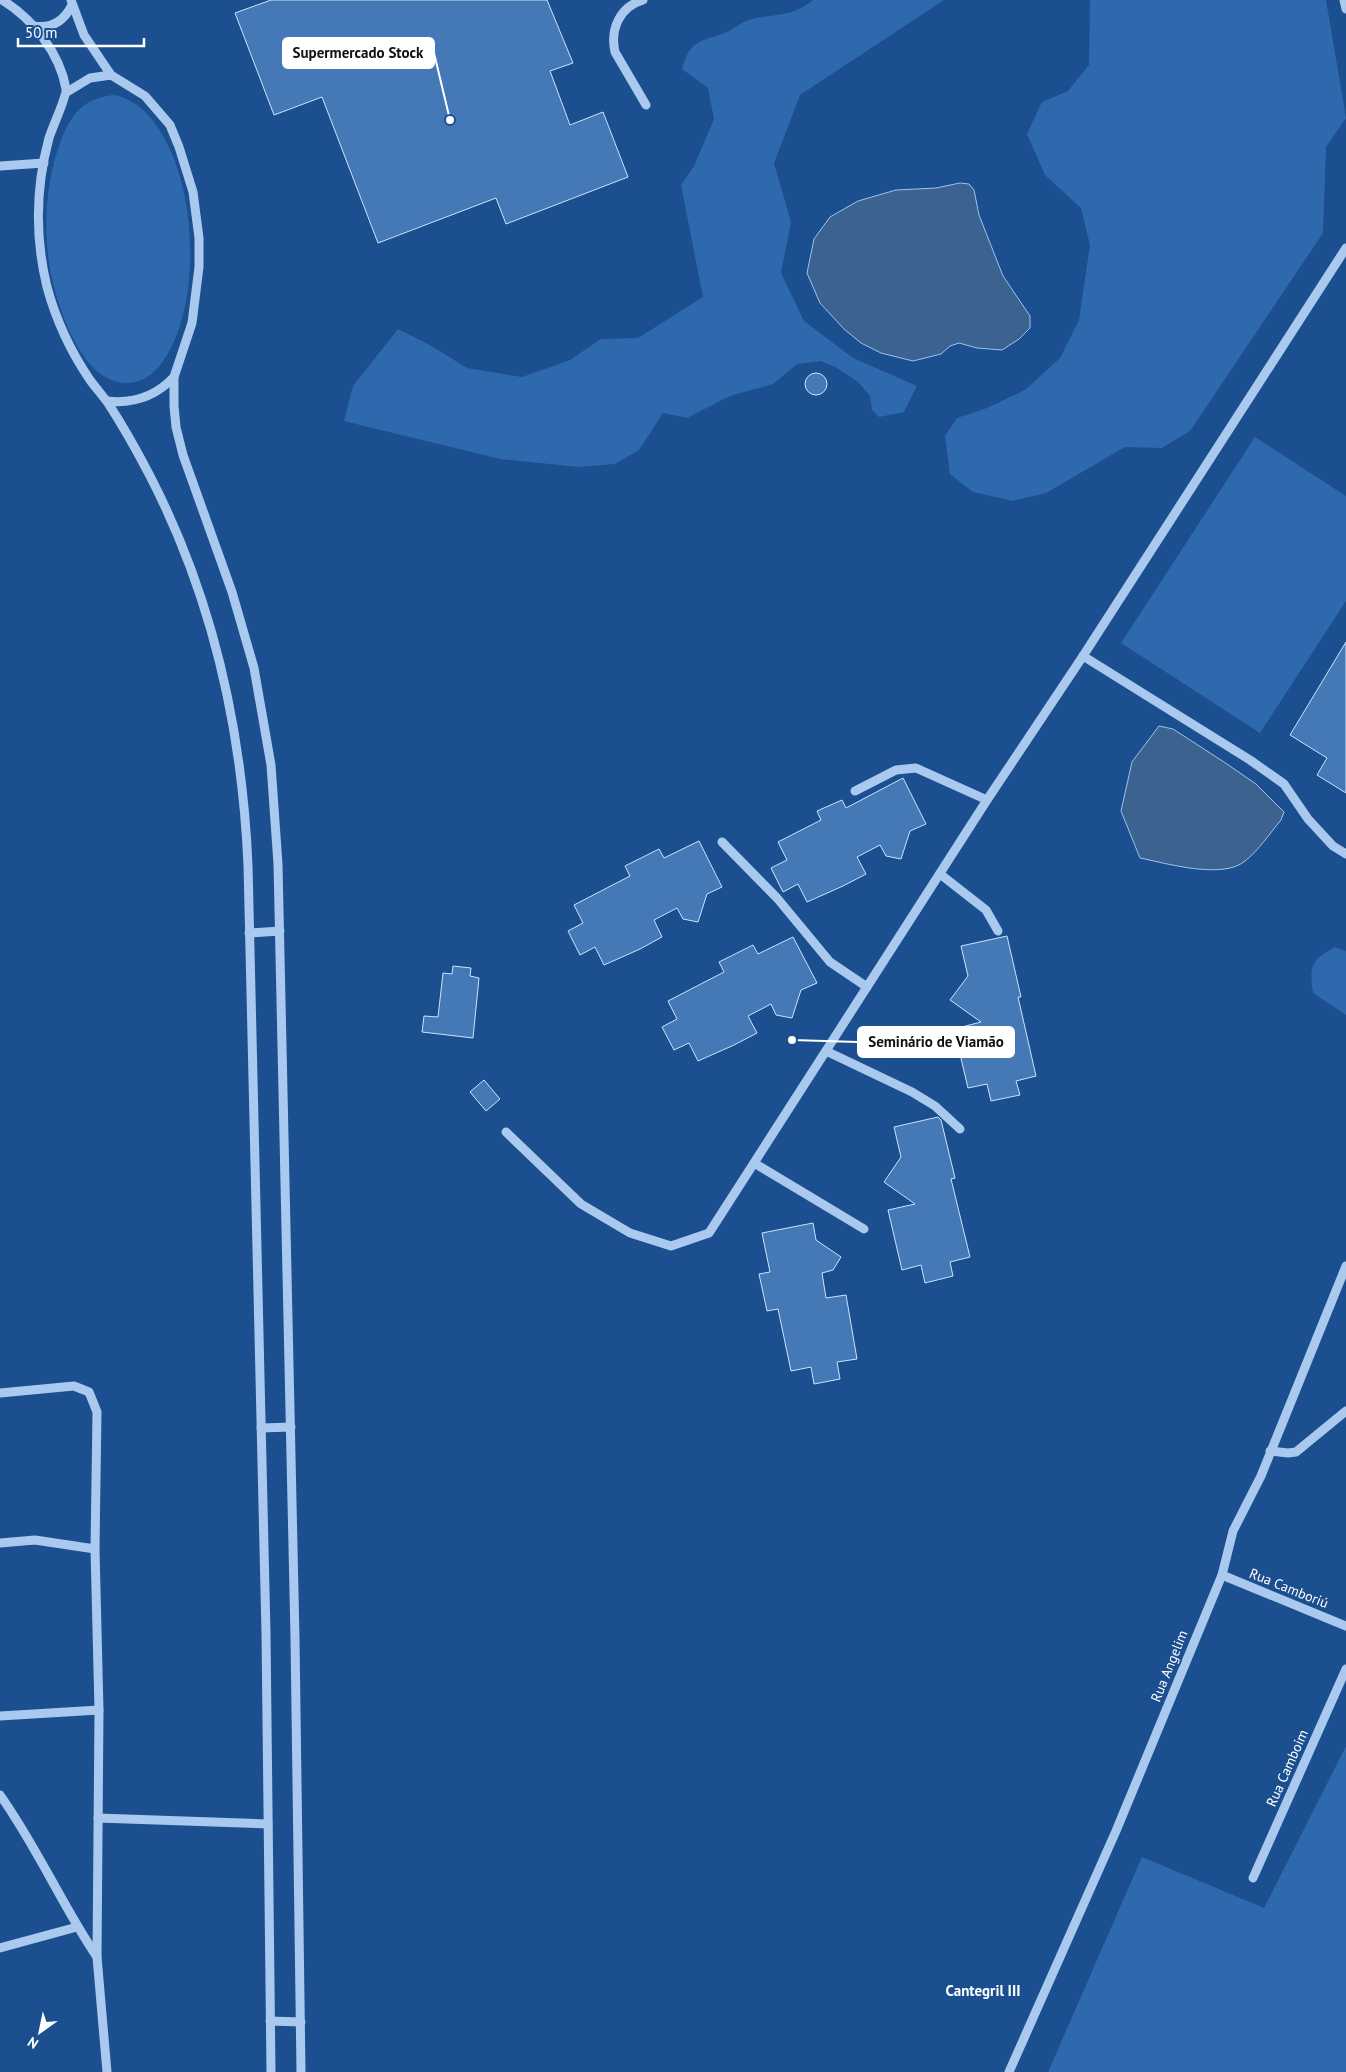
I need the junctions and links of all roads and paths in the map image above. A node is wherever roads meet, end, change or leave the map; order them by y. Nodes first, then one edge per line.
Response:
1 (2, 0) edge
2 (642, 0) edge
3 (1344, 0) edge
4 (71, 2) edge
5 (1346, 9) edge
6 (34, 26) junction
7 (111, 74) junction
8 (66, 92) junction
9 (646, 105) dead end
10 (44, 162) junction
11 (0, 166) edge
12 (1346, 248) edge
13 (174, 377) junction
14 (107, 401) junction
15 (1083, 656) junction
16 (855, 791) dead end
17 (987, 800) junction
18 (722, 842) dead end
19 (1346, 854) edge
20 (940, 874) junction
21 (280, 931) junction
22 (998, 931) dead end
23 (249, 933) junction
24 (868, 987) junction
25 (826, 1050) junction
26 (960, 1128) dead end
27 (506, 1132) dead end
28 (754, 1163) junction
29 (864, 1229) dead end
30 (1346, 1266) edge
31 (0, 1393) edge
32 (1346, 1412) edge
33 (291, 1427) junction
34 (261, 1428) junction
35 (1270, 1451) junction
36 (0, 1543) edge
37 (95, 1549) junction
38 (1222, 1575) junction
39 (1346, 1626) edge
40 (1346, 1669) edge
41 (99, 1710) junction
42 (0, 1716) edge
43 (0, 1795) edge
44 (98, 1818) junction
45 (268, 1824) junction
46 (1253, 1878) dead end
47 (77, 1927) junction
48 (0, 1948) edge
49 (97, 1957) junction
50 (270, 2020) junction
51 (301, 2022) junction
52 (107, 2072) edge
53 (271, 2072) edge
54 (301, 2072) edge
55 (1009, 2072) edge

1 - 6 street
2 - 9 street
3 - 5 street
4 - 6 street
4 - 7 street
6 - 8 street
7 - 8 street
7 - 13 street
8 - 10 street
10 - 11 street
10 - 14 street
12 - 15 street
13 - 14 street
13 - 21 street
14 - 23 street
15 - 17 street
15 - 19 street
16 - 17 street
17 - 20 street
18 - 24 street
20 - 22 street
20 - 24 street
21 - 23 street
21 - 33 street
23 - 34 street
24 - 25 street
25 - 26 street
25 - 28 street
27 - 28 street
28 - 29 street
30 - 35 street, Rua Angelim
31 - 37 street
32 - 35 street
33 - 34 street
33 - 51 street
34 - 45 street
35 - 38 street, Rua Angelim
36 - 37 street
37 - 41 street
38 - 39 street, Rua Camboriú
38 - 55 street, Rua Angelim
40 - 46 street, Rua Camboim
41 - 42 street
41 - 44 street
43 - 47 street
44 - 45 street
44 - 49 street
45 - 50 street
47 - 48 street
47 - 49 street
49 - 52 street
50 - 51 street
50 - 53 street
51 - 54 street

